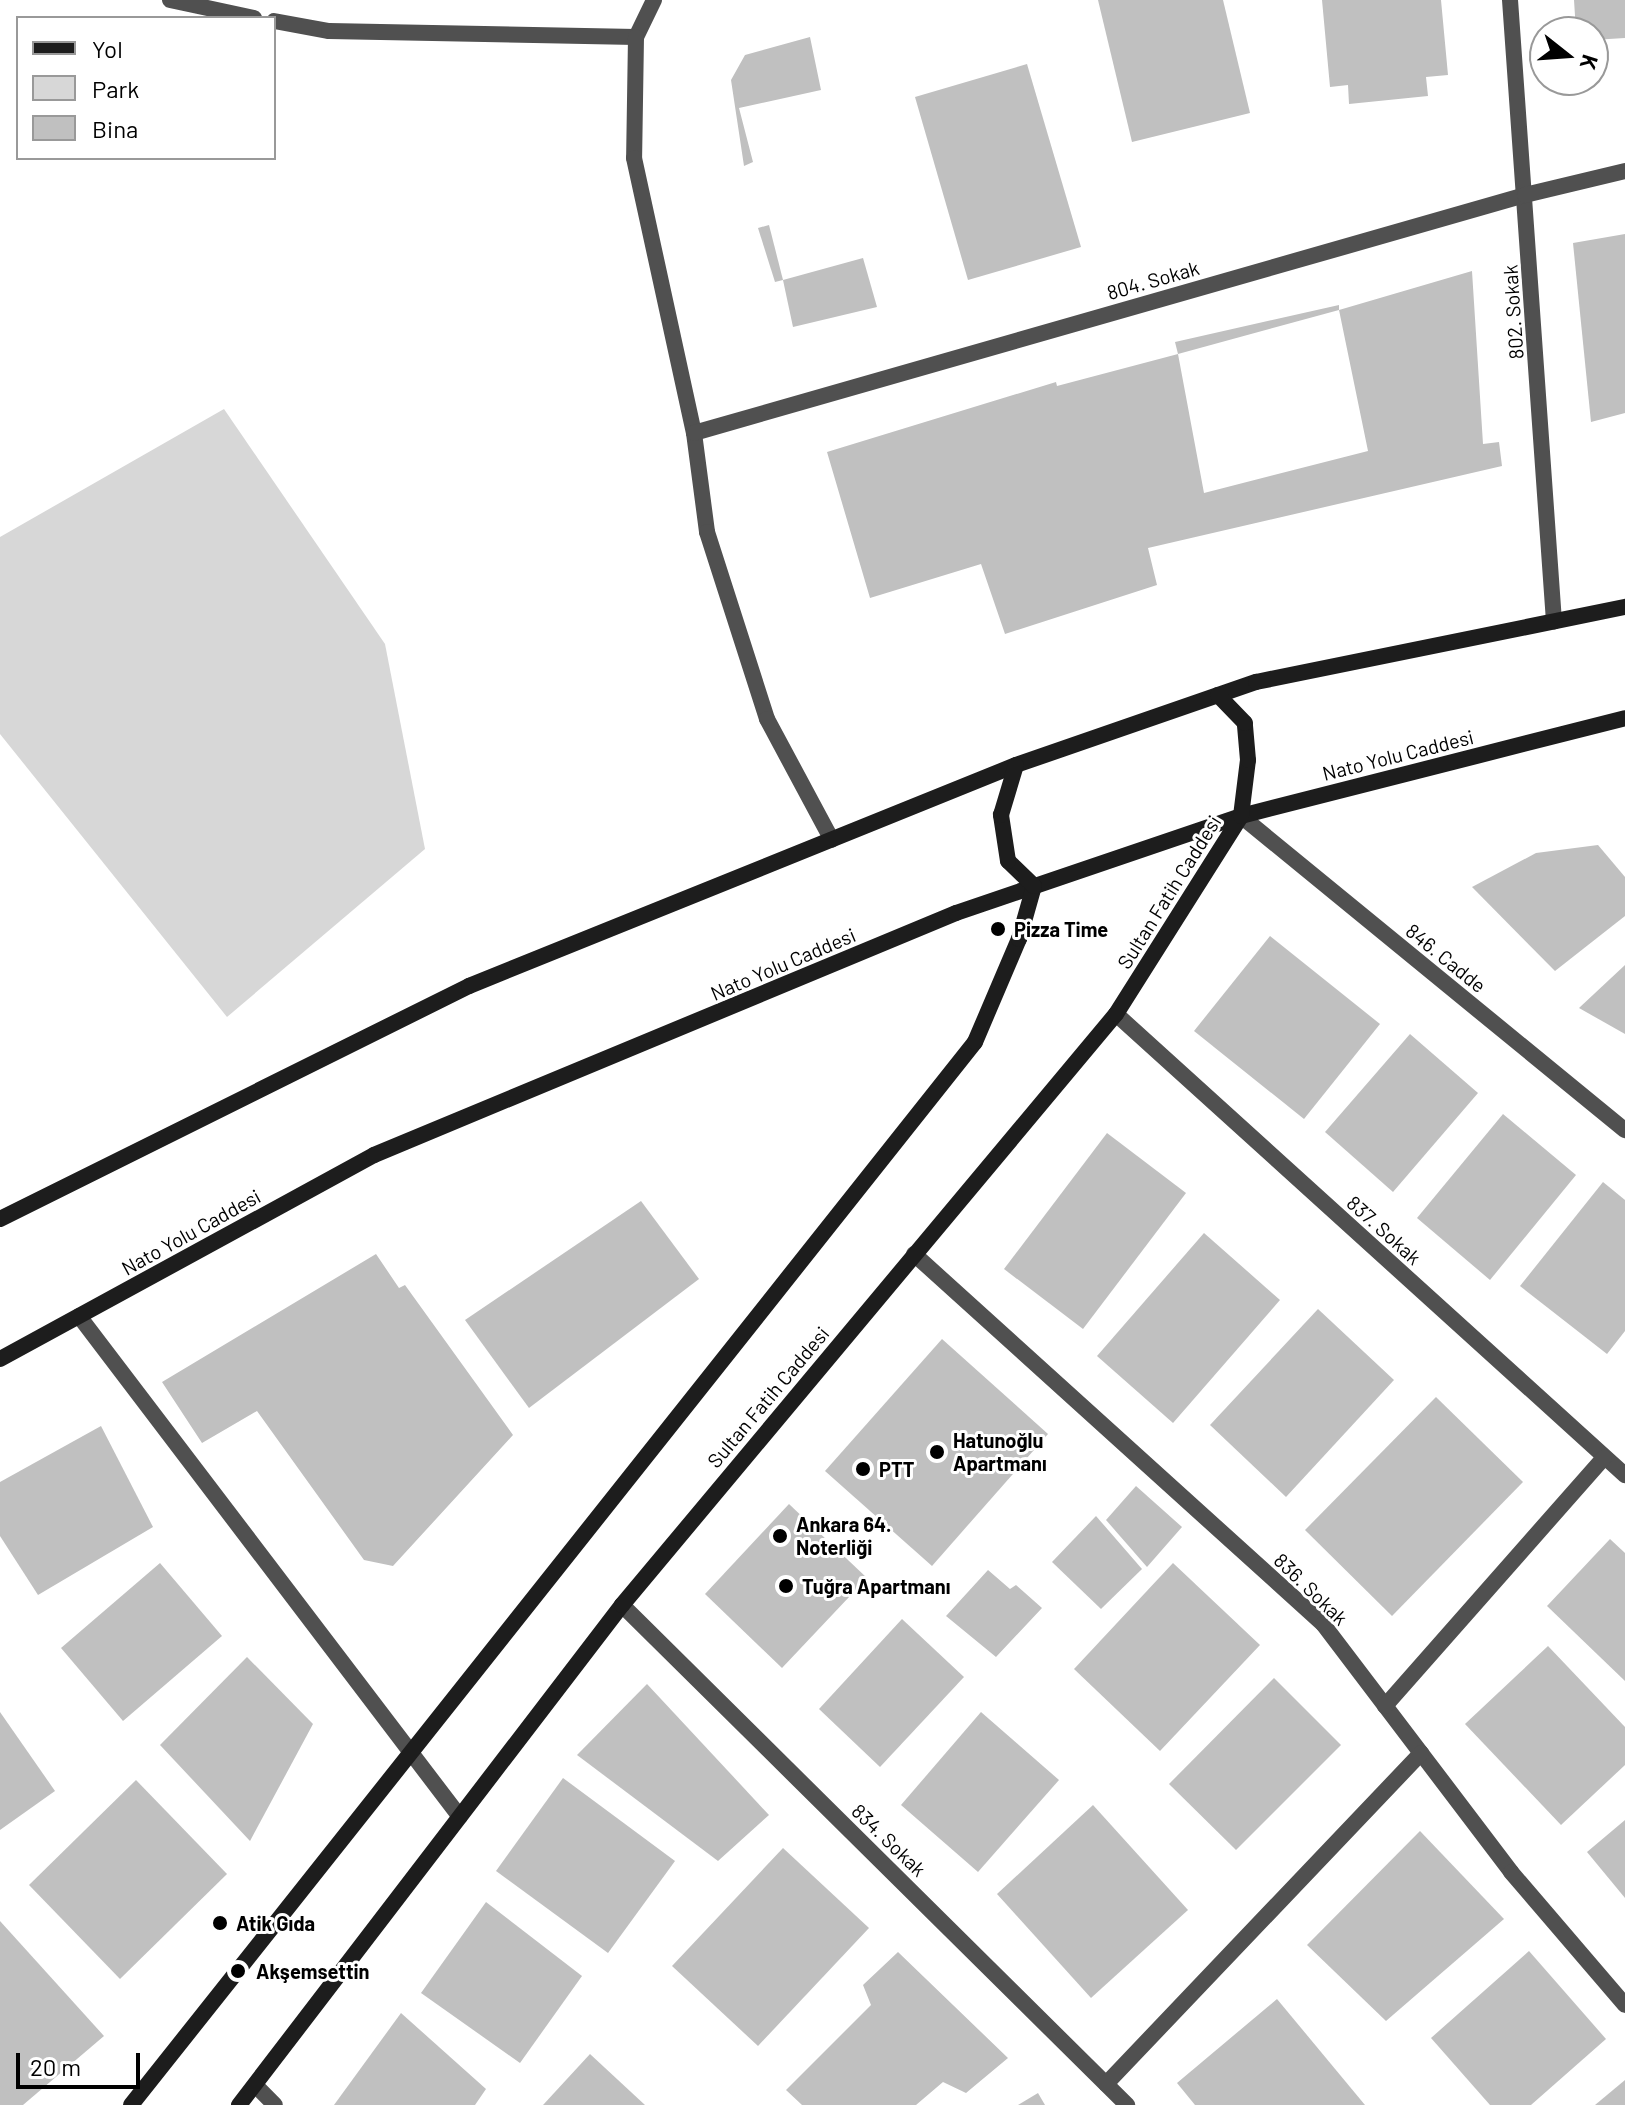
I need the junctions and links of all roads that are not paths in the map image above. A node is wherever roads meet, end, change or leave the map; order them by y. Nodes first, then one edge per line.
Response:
1 (170, 0) edge
2 (654, 0) edge
3 (1510, 0) edge
4 (245, 16) edge
5 (276, 21) edge
6 (636, 37) junction
7 (1625, 171) edge
8 (1525, 195) junction
9 (694, 433) junction
10 (1625, 607) edge
11 (1554, 621) junction
12 (1218, 695) junction
13 (1625, 718) edge
14 (1016, 765) junction
15 (1241, 816) junction
16 (832, 840) junction
17 (1034, 886) junction
18 (1116, 1014) junction
19 (1625, 1130) edge
20 (0, 1219) edge
21 (914, 1254) junction
22 (79, 1316) junction
23 (0, 1359) edge
24 (1604, 1458) junction
25 (1625, 1475) edge
26 (622, 1605) junction
27 (1385, 1706) junction
28 (409, 1750) junction
29 (1421, 1753) junction
30 (460, 1817) junction
31 (1625, 2005) edge
32 (1106, 2084) junction
33 (255, 2085) junction
34 (131, 2105) edge
35 (239, 2105) edge
36 (275, 2105) edge
37 (1127, 2105) edge

1 - 4 street
2 - 6 street
3 - 8 street, 802. Sokak
5 - 6 street
6 - 9 street
7 - 8 street, 804. Sokak
8 - 9 street, 804. Sokak
8 - 11 street, 802. Sokak
9 - 16 street
10 - 11 main road
11 - 12 main road
12 - 14 main road
12 - 15 main road, Sultan Fatih Caddesi
13 - 15 main road, Nato Yolu Caddesi
14 - 16 main road
14 - 17 main road
15 - 17 main road, Nato Yolu Caddesi
15 - 18 main road, Sultan Fatih Caddesi
15 - 19 street, 846. Cadde
16 - 20 main road
17 - 22 main road, Nato Yolu Caddesi
17 - 28 main road
18 - 21 main road, Sultan Fatih Caddesi
18 - 24 street, 837. Sokak
21 - 26 main road, Sultan Fatih Caddesi
21 - 27 street, 836. Sokak
22 - 23 main road, Nato Yolu Caddesi
22 - 28 street
24 - 25 street, 837. Sokak
24 - 27 street
26 - 30 main road, Sultan Fatih Caddesi
26 - 32 street, 834. Sokak
27 - 29 street, 836. Sokak
28 - 30 street
28 - 34 main road
29 - 31 street, 836. Sokak
29 - 32 street
30 - 33 main road, Sultan Fatih Caddesi
32 - 37 street, 834. Sokak
33 - 35 main road, Sultan Fatih Caddesi
33 - 36 street

